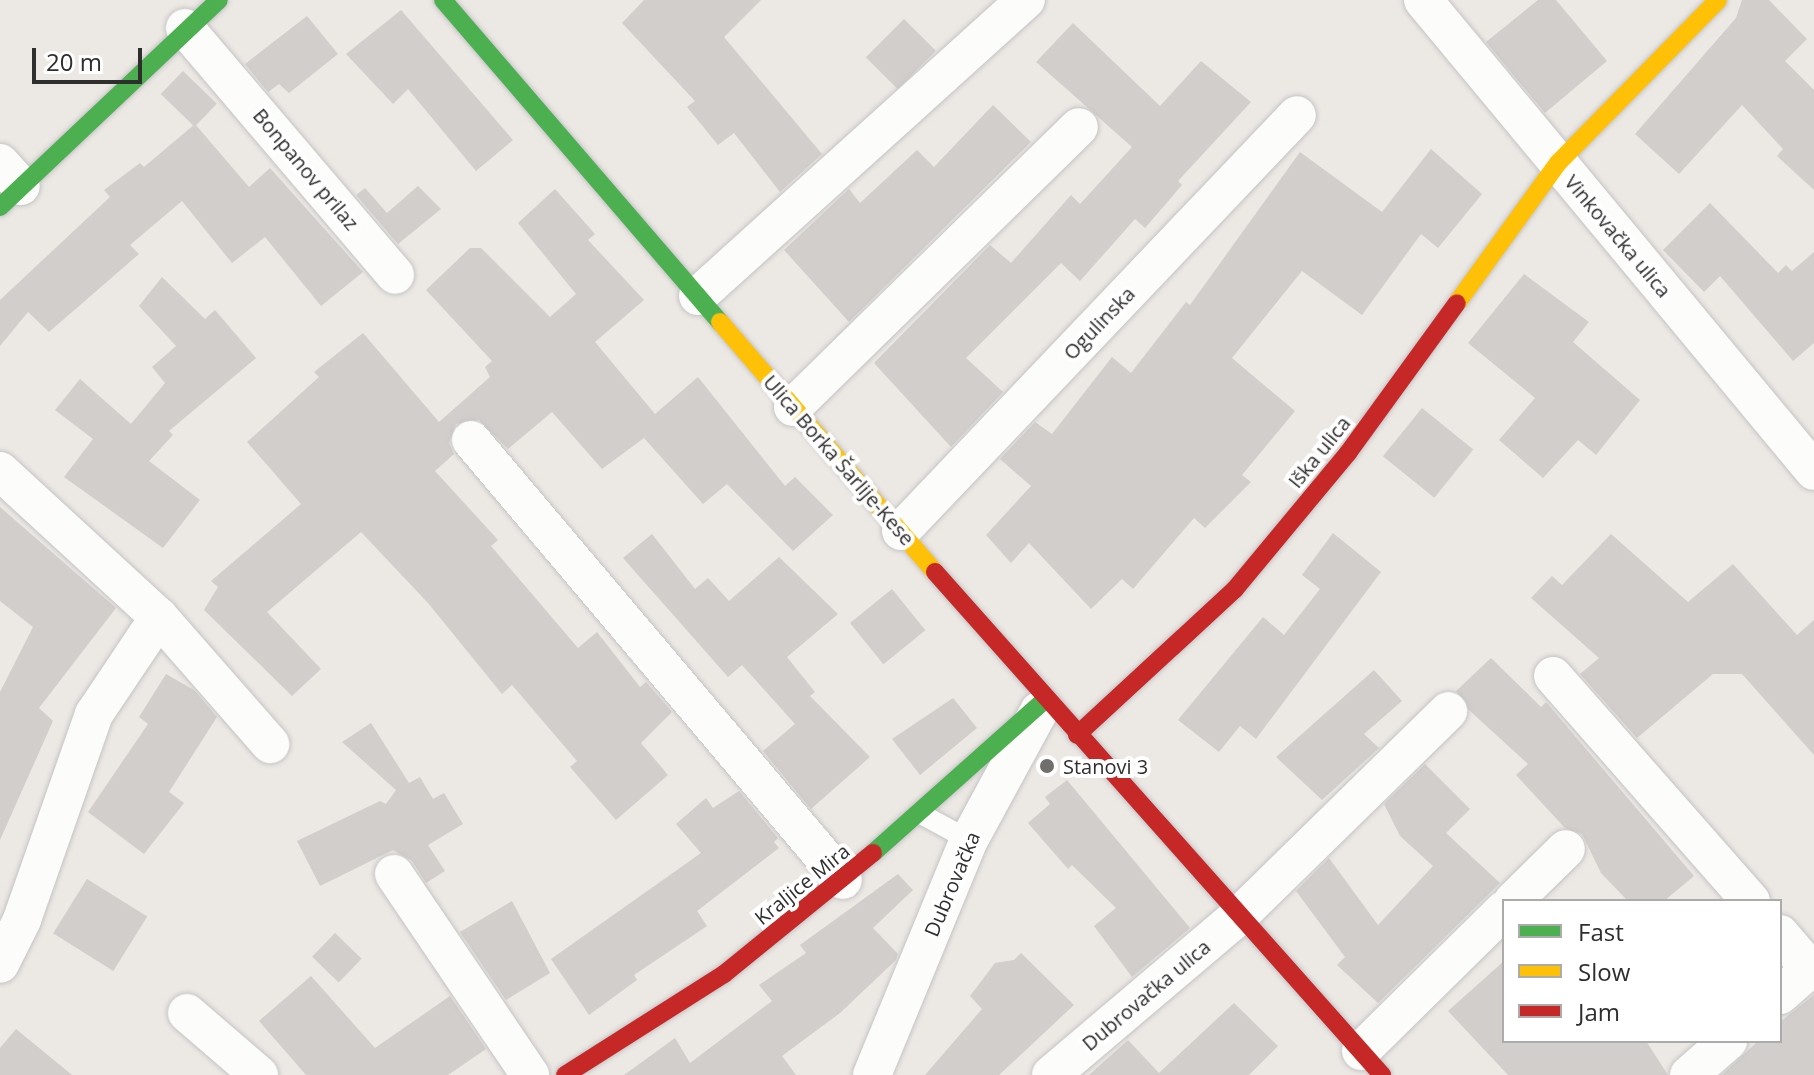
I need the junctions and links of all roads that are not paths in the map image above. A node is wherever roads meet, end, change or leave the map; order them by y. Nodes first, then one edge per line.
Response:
1 (219, 0) edge
2 (443, 0) edge
3 (1026, 0) edge
4 (1718, 0) edge
5 (1429, 2) edge
6 (185, 28) junction
7 (1297, 115) dead end
8 (1079, 127) dead end
9 (1558, 163) junction
10 (7, 185) edge
11 (395, 275) dead end
12 (698, 296) junction
13 (793, 407) junction
14 (471, 440) dead end
15 (0, 471) edge
16 (1814, 471) edge
17 (901, 531) junction
18 (159, 617) junction
19 (1553, 676) dead end
20 (1045, 700) junction
21 (1448, 711) dead end
22 (1077, 735) junction
23 (270, 744) dead end
24 (921, 814) junction
25 (969, 840) junction
26 (1566, 849) dead end
27 (394, 874) dead end
28 (843, 880) junction
29 (1515, 899) edge
30 (1749, 899) edge
31 (1502, 912) edge
32 (1241, 914) junction
33 (1782, 936) edge
34 (0, 964) edge
35 (1782, 993) edge
36 (187, 1013) dead end
37 (1726, 1043) edge
38 (1372, 1063) edge
39 (259, 1075) edge
40 (530, 1075) edge
41 (565, 1075) edge
42 (872, 1075) edge
43 (1051, 1075) edge
44 (1689, 1075) edge

1 - 6 street
2 - 12 street, Ulica Borka Šarlije-Kese
3 - 12 street
4 - 9 street, Iška ulica
5 - 9 street, Vinkovačka ulica
6 - 10 street
6 - 11 street, Bonpanov prilaz
7 - 17 street, Ogulinska
8 - 13 street
9 - 16 street, Vinkovačka ulica
9 - 22 street, Iška ulica
12 - 13 street, Ulica Borka Šarlije-Kese
13 - 17 street, Ulica Borka Šarlije-Kese
14 - 28 street
15 - 18 street
17 - 20 street, Ulica Borka Šarlije-Kese
18 - 23 street
18 - 34 street
19 - 30 street
20 - 22 street, Ulica Borka Šarlije-Kese
20 - 24 street, Kraljice Mira
20 - 25 street, Dubrovačka
21 - 32 street
22 - 32 street, Ulica Borka Šarlije-Kese
24 - 25 lane
24 - 28 street, Kraljice Mira
25 - 42 street, Dubrovačka
26 - 29 street
27 - 40 street
28 - 41 street, Kraljice Mira
31 - 38 street
32 - 38 street, Ulica Borka Šarlije-Kese
32 - 43 street, Dubrovačka ulica
33 - 35 street
36 - 39 street
37 - 44 street

